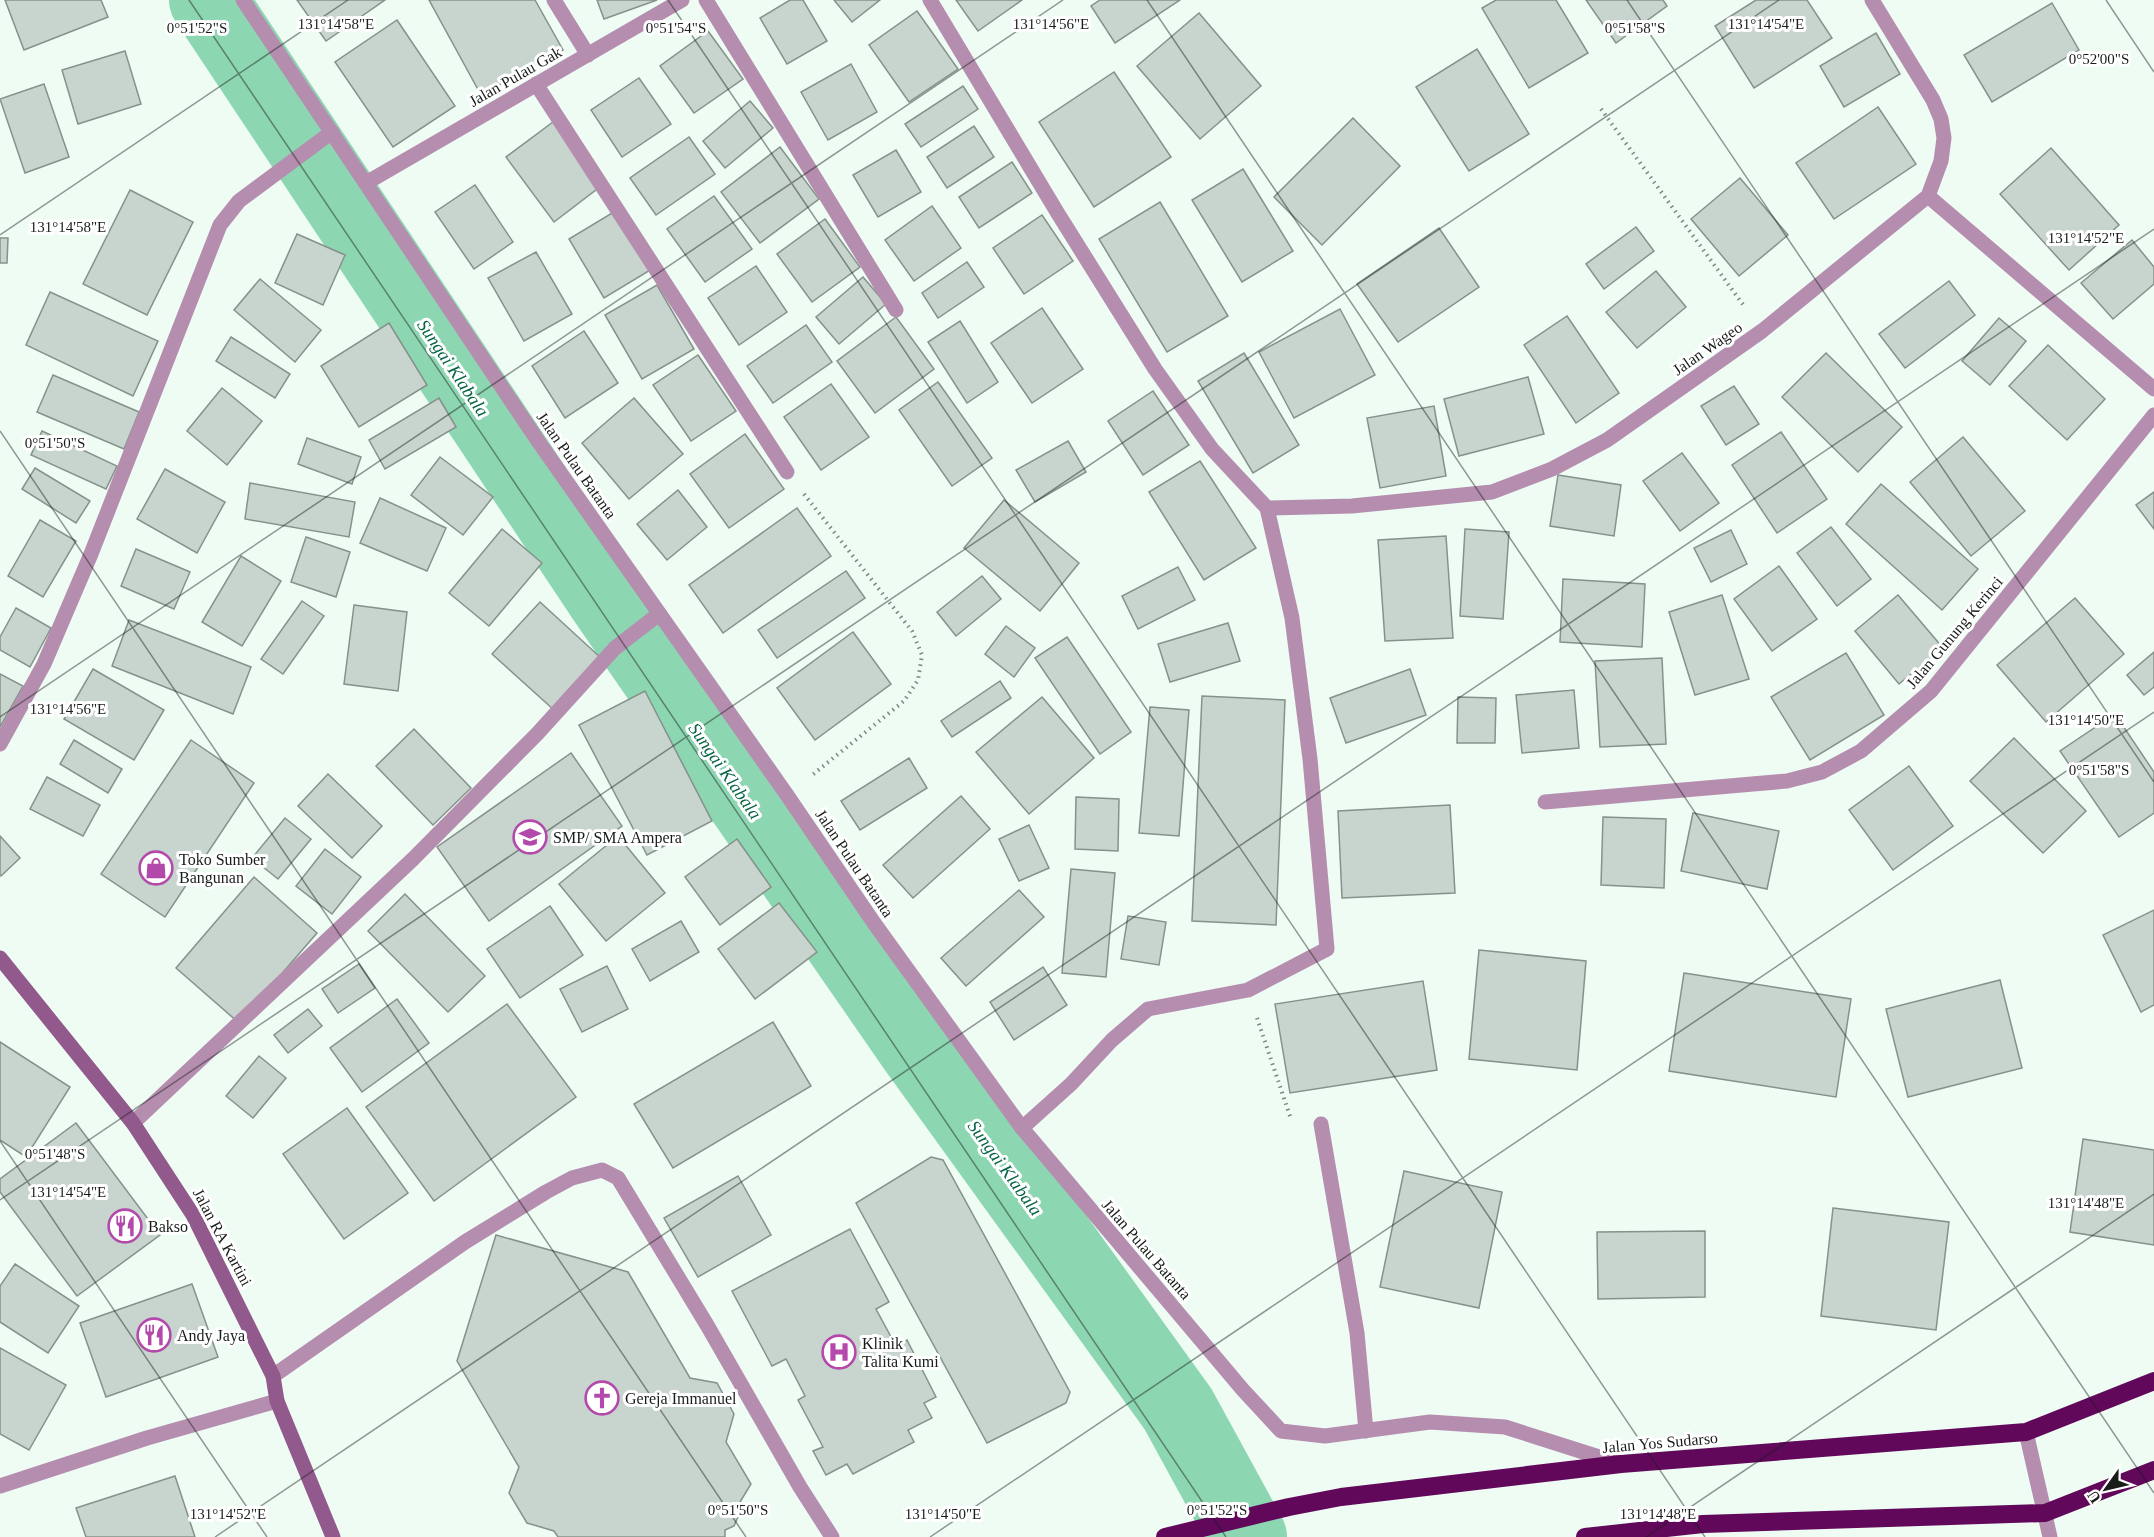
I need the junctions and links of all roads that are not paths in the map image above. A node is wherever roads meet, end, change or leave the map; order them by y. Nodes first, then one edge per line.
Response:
1 (243, 0) edge
2 (554, 0) edge
3 (682, 0) edge
4 (706, 0) edge
5 (930, 0) edge
6 (1872, 0) edge
7 (588, 55) junction
8 (536, 84) junction
9 (332, 132) junction
10 (366, 183) junction
11 (1928, 196) junction
12 (896, 310) dead end
13 (2154, 389) edge
14 (2154, 415) edge
15 (787, 472) road end
16 (1267, 508) junction
17 (659, 614) junction
18 (0, 744) edge
19 (1545, 802) dead end
20 (0, 958) edge
21 (133, 1123) junction
22 (1321, 1124) road end
23 (1022, 1128) junction
24 (273, 1376) junction
25 (2154, 1381) edge
26 (277, 1401) junction
27 (1366, 1431) junction
28 (2026, 1432) junction
29 (1621, 1464) junction
30 (2154, 1470) edge
31 (0, 1486) edge
32 (2045, 1513) junction
33 (333, 1537) edge
34 (832, 1537) edge
35 (1165, 1537) edge
36 (1585, 1537) edge
37 (2050, 1537) edge

1 - 9 street, Jalan Pulau Batanta
2 - 7 street
3 - 7 street, Jalan Pulau Gak
4 - 12 street
5 - 16 street
6 - 11 street
7 - 8 street, Jalan Pulau Gak
8 - 10 street, Jalan Pulau Gak
8 - 15 street
9 - 10 street, Jalan Pulau Batanta
9 - 18 street
10 - 17 street, Jalan Pulau Batanta
11 - 13 street
11 - 16 street, Jalan Wageo
14 - 19 street, Jalan Gunung Kerinci
16 - 23 street
17 - 21 street
17 - 23 street, Jalan Pulau Batanta
20 - 21 street, Jalan RA Kartini
21 - 24 street, Jalan RA Kartini
22 - 27 street
23 - 27 street, Jalan Pulau Batanta
24 - 26 street, Jalan RA Kartini
24 - 34 street
25 - 28 highway, Jalan Yos Sudarso
26 - 31 street
26 - 33 street, Jalan RA Kartini
27 - 29 street, Jalan Pulau Batanta
28 - 29 highway, Jalan Yos Sudarso
28 - 32 street
29 - 35 highway, Jalan Yos Sudarso
30 - 32 highway
32 - 36 highway
32 - 37 street

